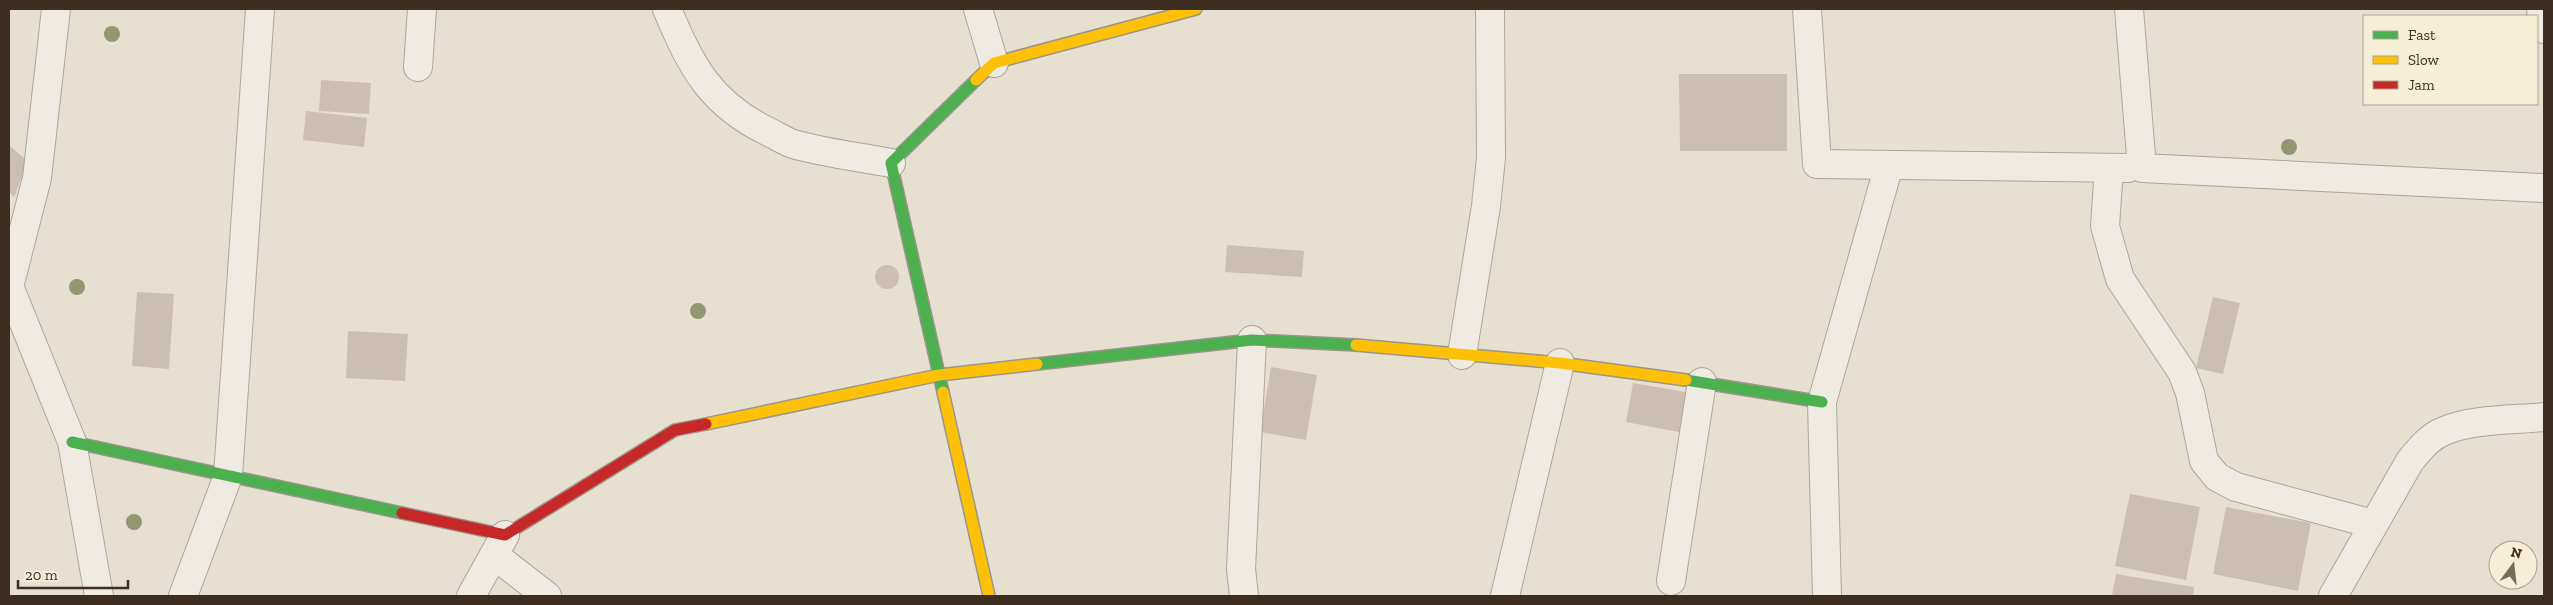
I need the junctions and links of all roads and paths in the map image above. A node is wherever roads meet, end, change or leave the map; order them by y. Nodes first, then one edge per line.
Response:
1 (56, 9) edge
2 (260, 9) edge
3 (422, 9) edge
4 (668, 9) edge
5 (978, 9) edge
6 (1196, 9) edge
7 (1490, 9) edge
8 (1807, 9) edge
9 (2129, 9) edge
10 (2541, 9) edge
11 (2544, 29) edge
12 (994, 63) junction
13 (418, 67) dead end
14 (891, 163) junction
15 (1889, 166) junction
16 (2109, 168) junction
17 (2142, 168) junction
18 (2544, 188) edge
19 (9, 286) edge
20 (1252, 340) junction
21 (1462, 355) junction
22 (1560, 362) junction
23 (939, 375) junction
24 (1702, 382) junction
25 (1822, 402) junction
26 (2544, 417) edge
27 (72, 442) junction
28 (228, 476) junction
29 (2373, 524) junction
30 (499, 545) junction
31 (1671, 581) dead end
32 (99, 596) edge
33 (184, 596) edge
34 (471, 596) edge
35 (547, 596) edge
36 (989, 596) edge
37 (1244, 596) edge
38 (1505, 596) edge
39 (1827, 596) edge
40 (2334, 596) edge

1 - 19 street
2 - 28 street
3 - 13 street
4 - 14 street
5 - 12 street
6 - 12 street
7 - 21 street
8 - 15 street
9 - 17 street
10 - 11 street
12 - 14 street
14 - 23 street
15 - 16 street
15 - 25 street
16 - 17 street
16 - 29 street
17 - 18 street
19 - 27 street
20 - 21 street
20 - 23 street
20 - 37 street
21 - 22 street
22 - 24 street
22 - 38 street
23 - 30 street
23 - 36 street
24 - 25 street
24 - 31 street
25 - 39 street
26 - 29 street
27 - 28 street
27 - 32 street
28 - 30 street
28 - 33 street
29 - 40 street
30 - 34 street
30 - 35 street

